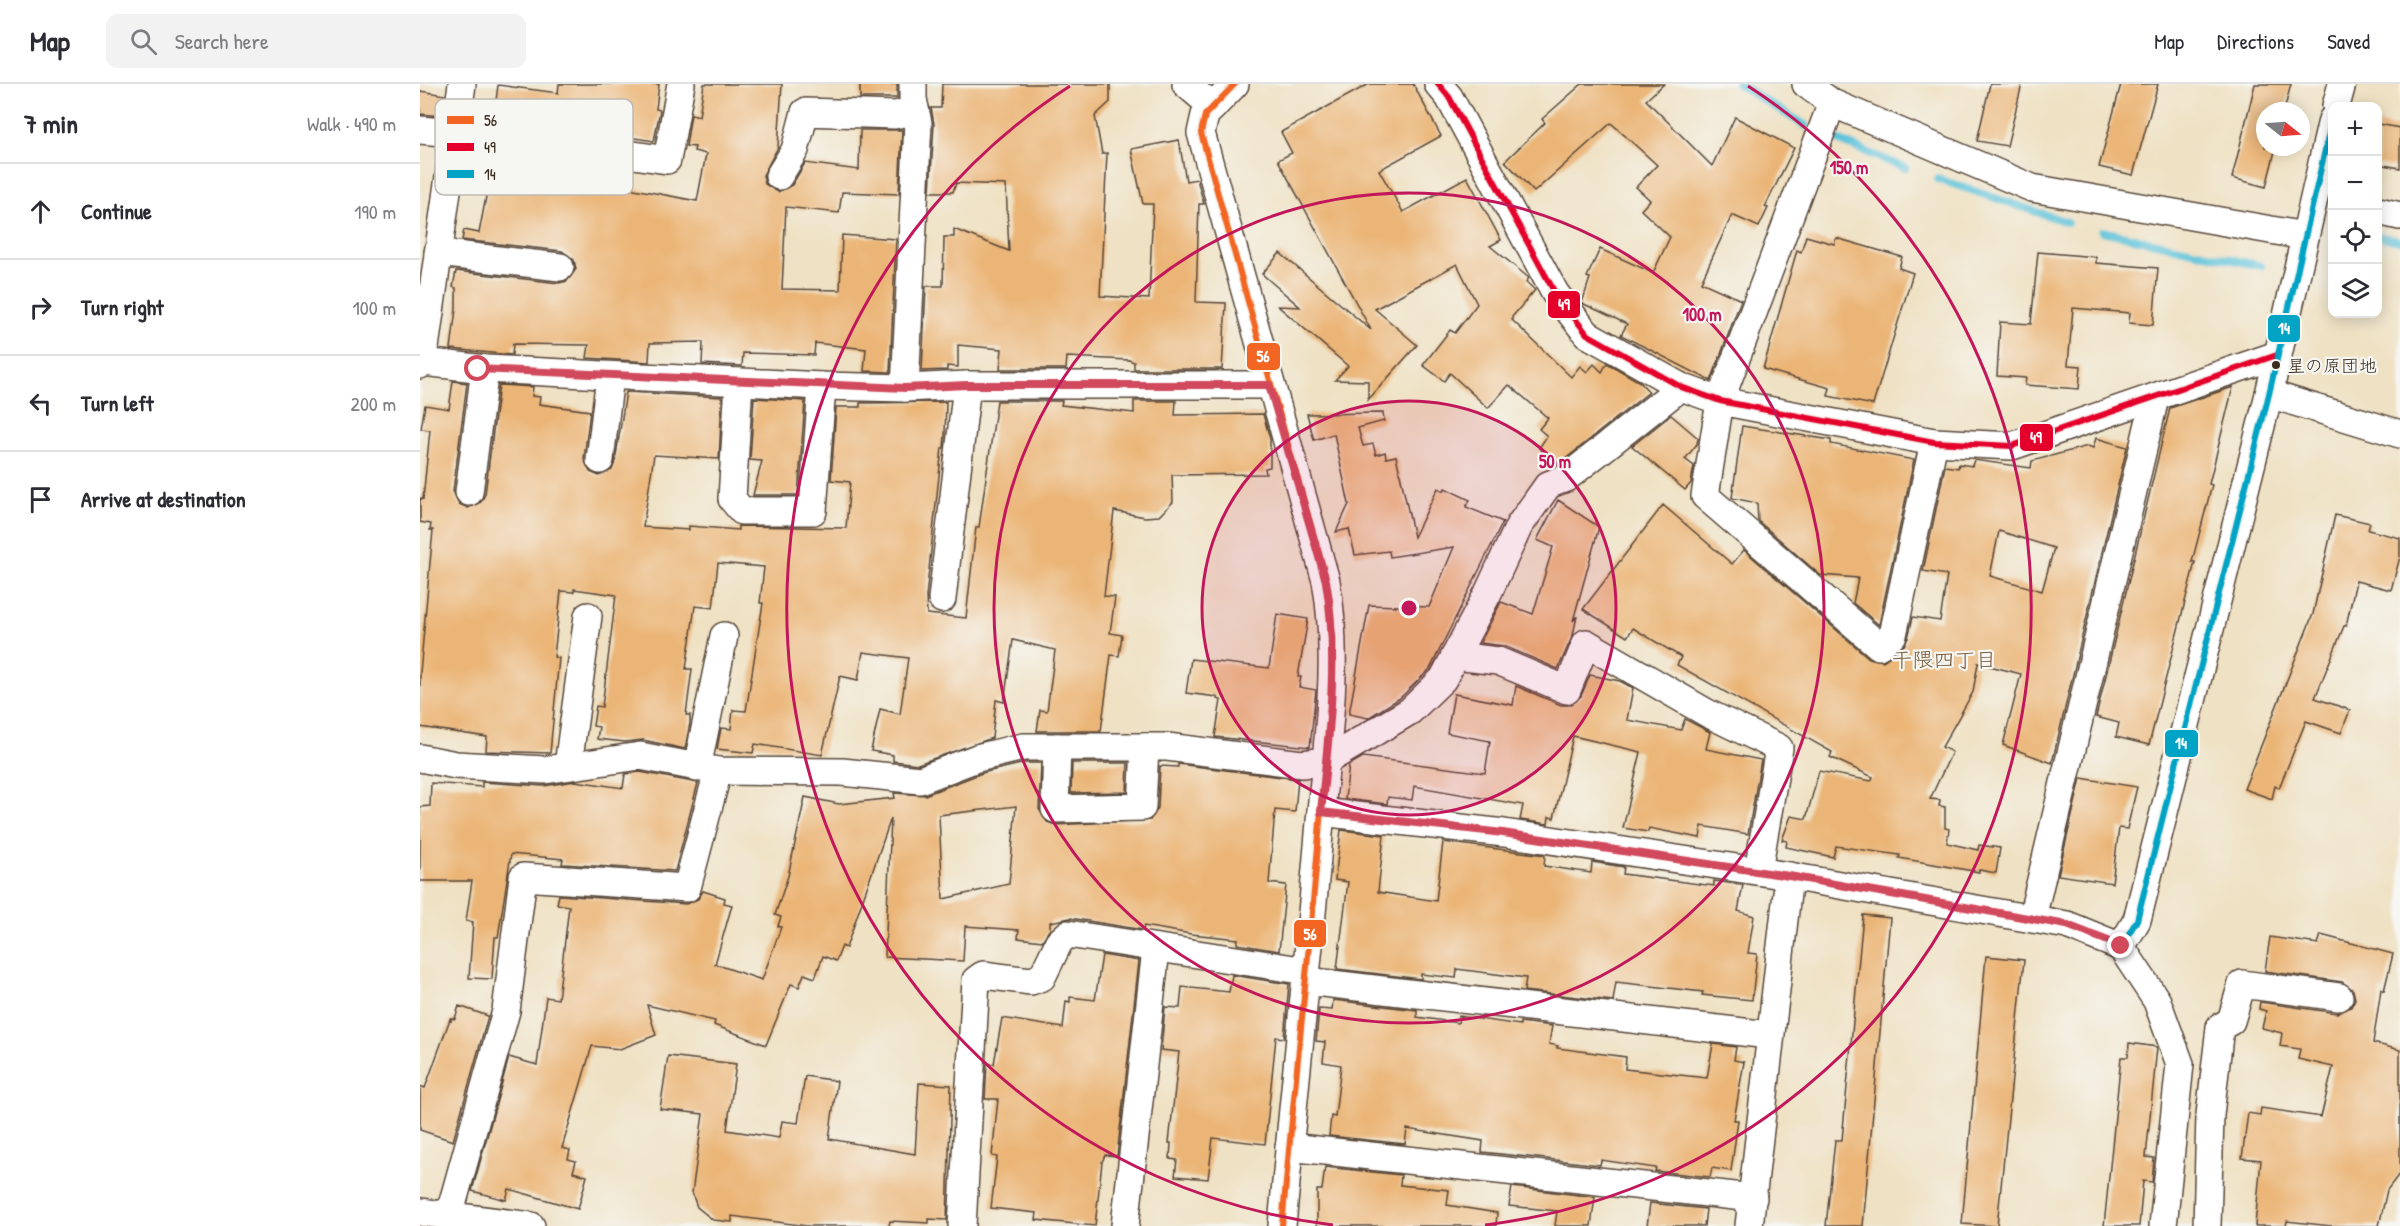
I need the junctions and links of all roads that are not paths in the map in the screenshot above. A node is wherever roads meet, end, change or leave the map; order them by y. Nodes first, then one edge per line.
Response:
1 (462, 84) edge
2 (681, 84) edge
3 (1186, 84) edge
4 (1235, 84) edge
5 (1438, 84) edge
6 (1806, 84) edge
7 (2342, 84) edge
8 (914, 97) edge
9 (460, 99) edge
10 (2337, 102) edge
11 (1832, 103) junction
12 (1213, 107) junction
13 (633, 155) edge
14 (2328, 155) edge
15 (779, 176) dead end
16 (446, 195) edge
17 (2323, 198) edge
18 (2382, 212) edge
19 (2400, 216) edge
20 (2304, 240) junction
21 (438, 253) junction
22 (560, 267) dead end
23 (2277, 355) junction
24 (422, 364) edge
25 (485, 369) junction
26 (610, 375) junction
27 (739, 382) junction
28 (967, 385) junction
29 (1269, 385) junction
30 (822, 386) junction
31 (1681, 387) junction
32 (905, 388) junction
33 (2269, 394) junction
34 (2155, 398) junction
35 (1720, 401) junction
36 (2400, 434) edge
37 (1934, 442) junction
38 (600, 460) dead end
39 (469, 492) dead end
40 (942, 599) dead end
41 (588, 616) dead end
42 (724, 636) dead end
43 (1455, 656) junction
44 (1057, 747) junction
45 (1145, 747) junction
46 (420, 758) edge
47 (1326, 760) junction
48 (568, 766) junction
49 (707, 769) junction
50 (1321, 812) junction
51 (1758, 871) junction
52 (1789, 876) junction
53 (2032, 918) junction
54 (2121, 946) junction
55 (1156, 949) junction
56 (1307, 976) junction
57 (2338, 997) dead end
58 (1769, 1035) junction
59 (1289, 1148) junction
60 (1753, 1198) junction
61 (420, 1212) edge
62 (449, 1216) junction
63 (531, 1226) edge
64 (962, 1226) edge
65 (1125, 1226) edge
66 (1282, 1226) edge
67 (1749, 1226) edge
68 (2163, 1226) edge
69 (2207, 1226) edge

1 - 9 street
2 - 13 street
3 - 12 street
4 - 12 street
5 - 31 street
6 - 11 street
7 - 10 street
8 - 15 street
8 - 32 street
11 - 20 street
11 - 35 street
12 - 29 street
14 - 17 street
16 - 21 street
17 - 20 street
18 - 19 street
20 - 23 street
21 - 22 street
21 - 24 street
23 - 33 street
23 - 34 street
24 - 25 street
25 - 26 street
25 - 39 street
26 - 27 street
26 - 38 street
27 - 30 street
27 - 30 street
28 - 29 street
28 - 32 street
28 - 40 street
29 - 47 street
30 - 32 street
31 - 35 street
31 - 43 street
33 - 36 street
33 - 54 street
34 - 37 street
34 - 53 street
35 - 37 street
35 - 37 street
41 - 48 street
42 - 49 street
43 - 47 street
43 - 51 street
44 - 45 street
44 - 45 street
44 - 49 street
45 - 47 street
46 - 48 street
47 - 50 street
48 - 49 street
49 - 62 street
50 - 51 street
50 - 56 street
51 - 52 street
52 - 53 street
52 - 58 street
53 - 54 street
54 - 68 street
55 - 56 street
55 - 64 street
55 - 65 street
56 - 58 street
56 - 59 street
57 - 69 street
58 - 60 street
59 - 60 street
59 - 66 street
60 - 67 street
61 - 62 street
62 - 63 street

